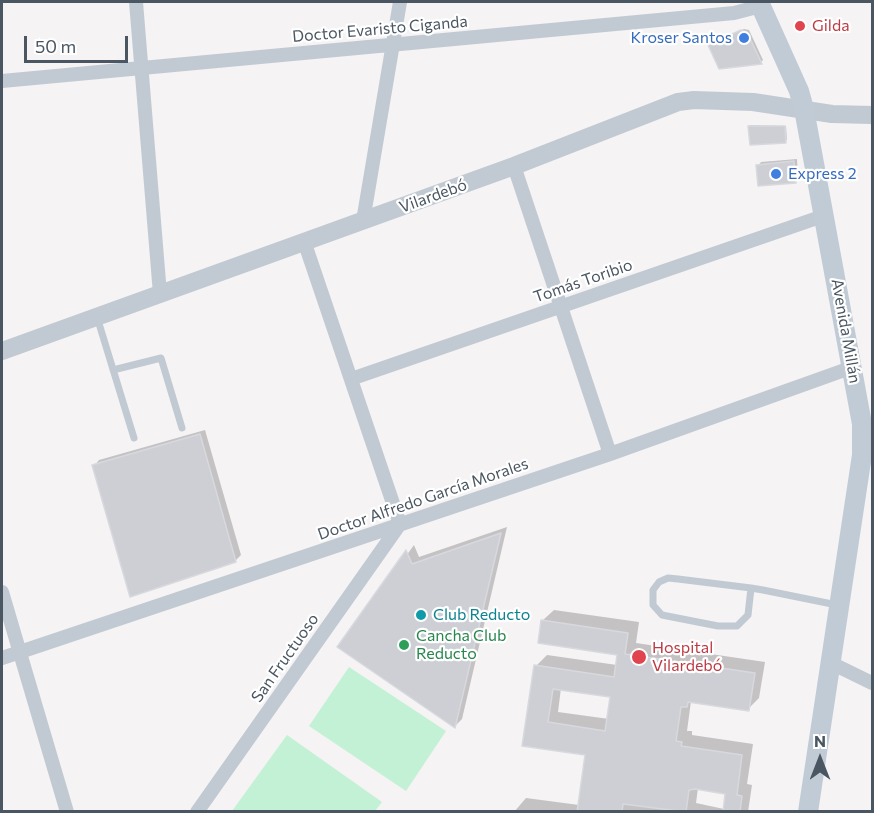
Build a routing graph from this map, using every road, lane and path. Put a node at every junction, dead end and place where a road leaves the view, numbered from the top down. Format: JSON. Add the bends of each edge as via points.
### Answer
{"nodes":[{"id":1,"x":136,"y":2,"type":"edge"},
{"id":2,"x":400,"y":2,"type":"edge"},
{"id":3,"x":760,"y":4,"type":"edge"},
{"id":4,"x":392,"y":44,"type":"junction"},
{"id":5,"x":142,"y":69,"type":"junction"},
{"id":6,"x":2,"y":81,"type":"edge"},
{"id":7,"x":804,"y":109,"type":"junction"},
{"id":8,"x":873,"y":115,"type":"edge"},
{"id":9,"x":514,"y":166,"type":"junction"},
{"id":10,"x":826,"y":215,"type":"junction"},
{"id":11,"x":363,"y":221,"type":"junction"},
{"id":12,"x":304,"y":241,"type":"junction"},
{"id":13,"x":160,"y":294,"type":"junction"},
{"id":14,"x":561,"y":306,"type":"junction"},
{"id":15,"x":97,"y":317,"type":"junction"},
{"id":16,"x":2,"y":351,"type":"edge"},
{"id":17,"x":853,"y":367,"type":"junction"},
{"id":18,"x":113,"y":370,"type":"junction"},
{"id":19,"x":351,"y":379,"type":"junction"},
{"id":20,"x":182,"y":428,"type":"dead end"},
{"id":21,"x":134,"y":438,"type":"dead end"},
{"id":22,"x":867,"y":453,"type":"edge"},
{"id":23,"x":610,"y":454,"type":"junction"},
{"id":24,"x":400,"y":524,"type":"junction"},
{"id":25,"x":751,"y":588,"type":"junction"},
{"id":26,"x":2,"y":592,"type":"edge"},
{"id":27,"x":840,"y":605,"type":"junction"},
{"id":28,"x":19,"y":652,"type":"junction"},
{"id":29,"x":2,"y":658,"type":"edge"},
{"id":30,"x":831,"y":663,"type":"junction"},
{"id":31,"x":873,"y":683,"type":"edge"},
{"id":32,"x":67,"y":812,"type":"edge"},
{"id":33,"x":197,"y":812,"type":"edge"},
{"id":34,"x":808,"y":812,"type":"edge"}],
"edges":[{"from":1,"to":5,"type":"street"},
{"from":2,"to":4,"type":"street"},
{"from":3,"to":4,"type":"street","name":"Doctor Evaristo Ciganda","via":[[734,13]]},
{"from":3,"to":7,"type":"main road","name":"Avenida Millán"},
{"from":4,"to":5,"type":"street","name":"Doctor Evaristo Ciganda"},
{"from":4,"to":11,"type":"street"},
{"from":5,"to":6,"type":"street","name":"Doctor Evaristo Ciganda"},
{"from":5,"to":13,"type":"street"},
{"from":7,"to":8,"type":"street","name":"Vilardebó"},
{"from":7,"to":9,"type":"street","name":"Vilardebó","via":[[753,102],[678,102]]},
{"from":7,"to":10,"type":"main road","name":"Avenida Millán"},
{"from":9,"to":11,"type":"street","name":"Vilardebó"},
{"from":9,"to":14,"type":"street"},
{"from":10,"to":14,"type":"street","name":"Tomás Toribio"},
{"from":10,"to":17,"type":"main road","name":"Avenida Millán"},
{"from":11,"to":12,"type":"street","name":"Vilardebó"},
{"from":12,"to":13,"type":"street","name":"Vilardebó"},
{"from":12,"to":19,"type":"street"},
{"from":13,"to":15,"type":"street","name":"Vilardebó"},
{"from":14,"to":19,"type":"street","name":"Tomás Toribio"},
{"from":14,"to":23,"type":"street"},
{"from":15,"to":16,"type":"street","name":"Vilardebó"},
{"from":15,"to":18,"type":"lane"},
{"from":17,"to":22,"type":"main road","name":"Avenida Millán"},
{"from":17,"to":23,"type":"street","name":"Doctor Alfredo García Morales"},
{"from":18,"to":20,"type":"lane","via":[[160,358]]},
{"from":18,"to":21,"type":"lane"},
{"from":19,"to":24,"type":"street"},
{"from":22,"to":27,"type":"main road","name":"Avenida Millán"},
{"from":23,"to":24,"type":"street","name":"Doctor Alfredo García Morales"},
{"from":24,"to":28,"type":"street","name":"Doctor Alfredo García Morales"},
{"from":24,"to":33,"type":"street","name":"San Fructuoso"},
{"from":25,"to":25,"type":"lane","via":[[668,578],[653,590],[652,605],[662,615],[737,626],[748,615]]},
{"from":25,"to":27,"type":"lane"},
{"from":26,"to":28,"type":"street"},
{"from":27,"to":30,"type":"main road","name":"Avenida Millán"},
{"from":28,"to":29,"type":"street","name":"Doctor Alfredo García Morales"},
{"from":28,"to":32,"type":"street"},
{"from":30,"to":31,"type":"street"},
{"from":30,"to":34,"type":"main road","name":"Avenida Millán"}]}
